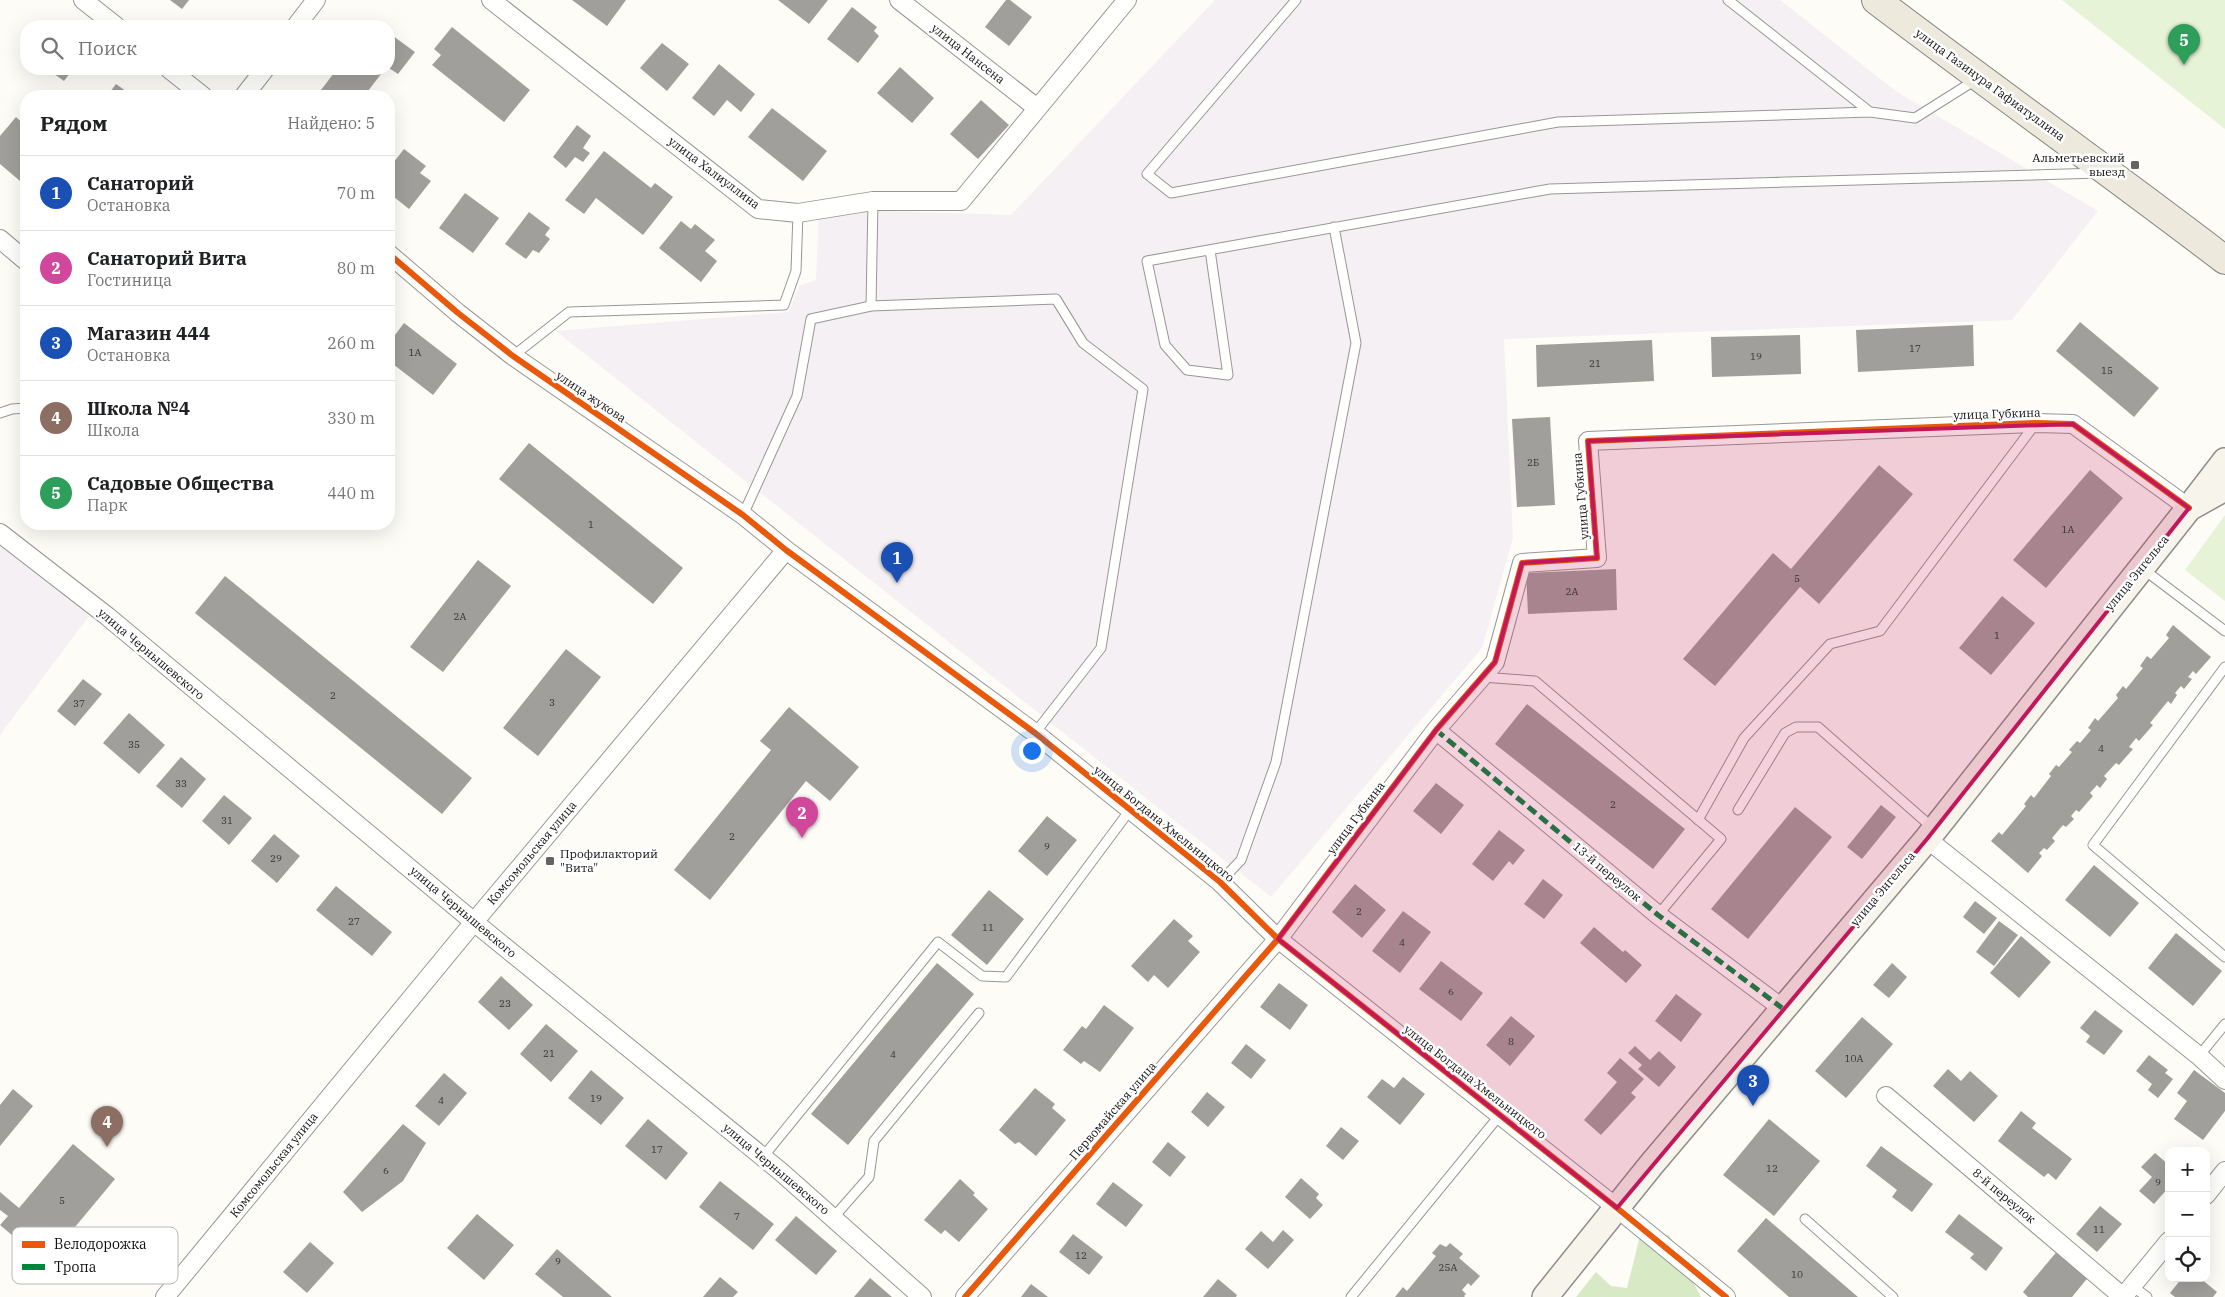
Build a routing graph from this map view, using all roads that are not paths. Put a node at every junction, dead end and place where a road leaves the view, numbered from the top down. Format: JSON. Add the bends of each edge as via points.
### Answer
{"nodes":[{"id":1,"x":83,"y":0,"type":"edge"},
{"id":2,"x":316,"y":0,"type":"edge"},
{"id":3,"x":492,"y":0,"type":"edge"},
{"id":4,"x":899,"y":0,"type":"edge"},
{"id":5,"x":1127,"y":0,"type":"edge"},
{"id":6,"x":1296,"y":0,"type":"edge"},
{"id":7,"x":1728,"y":0,"type":"edge"},
{"id":8,"x":1876,"y":0,"type":"edge"},
{"id":9,"x":108,"y":20,"type":"edge"},
{"id":10,"x":301,"y":20,"type":"edge"},
{"id":11,"x":176,"y":75,"type":"edge"},
{"id":12,"x":260,"y":75,"type":"edge"},
{"id":13,"x":1979,"y":78,"type":"junction"},
{"id":14,"x":195,"y":90,"type":"edge"},
{"id":15,"x":248,"y":90,"type":"edge"},
{"id":16,"x":1037,"y":108,"type":"junction"},
{"id":17,"x":1870,"y":112,"type":"junction"},
{"id":18,"x":2112,"y":173,"type":"junction"},
{"id":19,"x":872,"y":200,"type":"junction"},
{"id":20,"x":798,"y":213,"type":"junction"},
{"id":21,"x":1334,"y":227,"type":"junction"},
{"id":22,"x":0,"y":239,"type":"edge"},
{"id":23,"x":1210,"y":250,"type":"junction"},
{"id":24,"x":20,"y":256,"type":"edge"},
{"id":25,"x":395,"y":259,"type":"edge"},
{"id":26,"x":2225,"y":260,"type":"edge"},
{"id":27,"x":871,"y":306,"type":"junction"},
{"id":28,"x":513,"y":356,"type":"junction"},
{"id":29,"x":20,"y":408,"type":"edge"},
{"id":30,"x":0,"y":413,"type":"edge"},
{"id":31,"x":2036,"y":423,"type":"junction"},
{"id":32,"x":2225,"y":461,"type":"edge"},
{"id":33,"x":2225,"y":488,"type":"edge"},
{"id":34,"x":2189,"y":508,"type":"junction"},
{"id":35,"x":744,"y":515,"type":"junction"},
{"id":36,"x":0,"y":533,"type":"edge"},
{"id":37,"x":786,"y":550,"type":"junction"},
{"id":38,"x":2140,"y":568,"type":"junction"},
{"id":39,"x":2225,"y":631,"type":"edge"},
{"id":40,"x":2225,"y":667,"type":"edge"},
{"id":41,"x":1482,"y":677,"type":"junction"},
{"id":42,"x":1436,"y":730,"type":"junction"},
{"id":43,"x":1034,"y":733,"type":"junction"},
{"id":44,"x":1130,"y":810,"type":"junction"},
{"id":45,"x":1738,"y":810,"type":"dead end"},
{"id":46,"x":1698,"y":820,"type":"junction"},
{"id":47,"x":1930,"y":834,"type":"junction"},
{"id":48,"x":1220,"y":882,"type":"junction"},
{"id":49,"x":1658,"y":915,"type":"junction"},
{"id":50,"x":474,"y":922,"type":"junction"},
{"id":51,"x":1278,"y":939,"type":"junction"},
{"id":52,"x":2225,"y":958,"type":"edge"},
{"id":53,"x":1782,"y":1008,"type":"junction"},
{"id":54,"x":979,"y":1013,"type":"dead end"},
{"id":55,"x":2225,"y":1024,"type":"edge"},
{"id":56,"x":2200,"y":1056,"type":"junction"},
{"id":57,"x":2225,"y":1080,"type":"edge"},
{"id":58,"x":1886,"y":1096,"type":"dead end"},
{"id":59,"x":1499,"y":1116,"type":"junction"},
{"id":60,"x":763,"y":1157,"type":"junction"},
{"id":61,"x":2225,"y":1172,"type":"edge"},
{"id":62,"x":2208,"y":1192,"type":"edge"},
{"id":63,"x":1617,"y":1208,"type":"junction"},
{"id":64,"x":833,"y":1218,"type":"junction"},
{"id":65,"x":1805,"y":1219,"type":"dead end"},
{"id":66,"x":2165,"y":1246,"type":"edge"},
{"id":67,"x":2126,"y":1293,"type":"edge"},
{"id":68,"x":173,"y":1294,"type":"edge"},
{"id":69,"x":922,"y":1297,"type":"edge"},
{"id":70,"x":965,"y":1297,"type":"edge"},
{"id":71,"x":1351,"y":1297,"type":"edge"},
{"id":72,"x":1545,"y":1297,"type":"edge"},
{"id":73,"x":1726,"y":1297,"type":"edge"},
{"id":74,"x":1893,"y":1297,"type":"edge"},
{"id":75,"x":2147,"y":1297,"type":"edge"}],
"edges":[{"from":1,"to":9,"type":"street"},
{"from":2,"to":10,"type":"street"},
{"from":3,"to":20,"type":"street","name":"улица Халиуллина","via":[[758,209]]},
{"from":4,"to":16,"type":"street","name":"улица Нансена"},
{"from":5,"to":16,"type":"street","name":"улица Халиуллина"},
{"from":6,"to":17,"type":"lane","via":[[1147,174],[1171,193],[1558,122]]},
{"from":7,"to":17,"type":"lane"},
{"from":8,"to":13,"type":"main road","name":"улица Газинура Гафиатуллина"},
{"from":11,"to":14,"type":"street"},
{"from":12,"to":15,"type":"street"},
{"from":13,"to":17,"type":"lane","via":[[1915,118]]},
{"from":13,"to":18,"type":"main road","name":"улица Газинура Гафиатуллина"},
{"from":16,"to":19,"type":"street","name":"улица Халиуллина","via":[[961,200]]},
{"from":18,"to":21,"type":"lane","via":[[1550,189]]},
{"from":18,"to":26,"type":"main road","name":"улица Газинура Гафиатуллина"},
{"from":19,"to":20,"type":"street","name":"улица Халиуллина"},
{"from":19,"to":27,"type":"lane"},
{"from":20,"to":28,"type":"lane","via":[[796,271],[784,305],[569,312]]},
{"from":21,"to":23,"type":"lane"},
{"from":21,"to":48,"type":"lane","via":[[1356,343],[1276,762],[1241,860]]},
{"from":22,"to":24,"type":"street"},
{"from":23,"to":23,"type":"lane","via":[[1147,261],[1165,345],[1187,370],[1228,375]]},
{"from":25,"to":28,"type":"street","name":"улица жукова"},
{"from":27,"to":35,"type":"lane","via":[[811,319],[797,396]]},
{"from":27,"to":43,"type":"lane","via":[[1056,299],[1083,343],[1143,388],[1101,648]]},
{"from":28,"to":35,"type":"street","name":"улица жукова"},
{"from":29,"to":30,"type":"lane"},
{"from":31,"to":34,"type":"street","name":"улица Губкина","via":[[2073,424]]},
{"from":31,"to":41,"type":"street","name":"улица Губкина","via":[[1588,441],[1597,558],[1522,563],[1495,662]]},
{"from":31,"to":46,"type":"lane","via":[[1880,631],[1830,644],[1744,738]]},
{"from":32,"to":34,"type":"street"},
{"from":33,"to":34,"type":"street","name":"улица Энгельса"},
{"from":34,"to":38,"type":"street","name":"улица Энгельса"},
{"from":35,"to":37,"type":"street","name":"улица жукова"},
{"from":36,"to":50,"type":"street","name":"улица Чернышевского","via":[[107,616]]},
{"from":37,"to":43,"type":"street","name":"улица Богдана Хмельницкого"},
{"from":37,"to":50,"type":"street","name":"Комсомольская улица"},
{"from":38,"to":39,"type":"lane"},
{"from":38,"to":47,"type":"street","name":"улица Энгельса"},
{"from":40,"to":52,"type":"lane","via":[[2093,845]]},
{"from":41,"to":42,"type":"street","name":"улица Губкина"},
{"from":41,"to":46,"type":"lane","via":[[1535,681]]},
{"from":42,"to":49,"type":"street","name":"13-й переулок"},
{"from":42,"to":51,"type":"street","name":"улица Губкина"},
{"from":43,"to":44,"type":"street","name":"улица Богдана Хмельницкого"},
{"from":44,"to":48,"type":"street","name":"улица Богдана Хмельницкого"},
{"from":44,"to":60,"type":"lane","via":[[1006,977],[982,976],[938,942]]},
{"from":45,"to":47,"type":"lane","via":[[1785,733],[1796,727],[1818,727]]},
{"from":46,"to":49,"type":"lane","via":[[1721,839]]},
{"from":47,"to":53,"type":"street","name":"улица Энгельса"},
{"from":47,"to":56,"type":"street"},
{"from":48,"to":51,"type":"street","name":"улица Богдана Хмельницкого"},
{"from":49,"to":53,"type":"street","name":"13-й переулок"},
{"from":50,"to":60,"type":"street","name":"улица Чернышевского"},
{"from":50,"to":68,"type":"street","name":"Комсомольская улица"},
{"from":51,"to":59,"type":"street","name":"улица Богдана Хмельницкого"},
{"from":51,"to":70,"type":"street","name":"Первомайская улица"},
{"from":53,"to":63,"type":"street","name":"улица Энгельса"},
{"from":54,"to":64,"type":"lane","via":[[874,1141],[869,1177]]},
{"from":55,"to":56,"type":"lane"},
{"from":56,"to":57,"type":"street"},
{"from":58,"to":67,"type":"street","name":"8-й переулок"},
{"from":59,"to":63,"type":"street","name":"улица Богдана Хмельницкого"},
{"from":59,"to":71,"type":"lane"},
{"from":60,"to":64,"type":"street","name":"улица Чернышевского"},
{"from":61,"to":62,"type":"street"},
{"from":63,"to":72,"type":"street","name":"улица Энгельса"},
{"from":63,"to":73,"type":"street","name":"улица Богдана Хмельницкого"},
{"from":64,"to":69,"type":"street","name":"улица Чернышевского"},
{"from":65,"to":74,"type":"lane"},
{"from":66,"to":67,"type":"street"},
{"from":67,"to":75,"type":"lane","name":"8-й переулок"}]}
